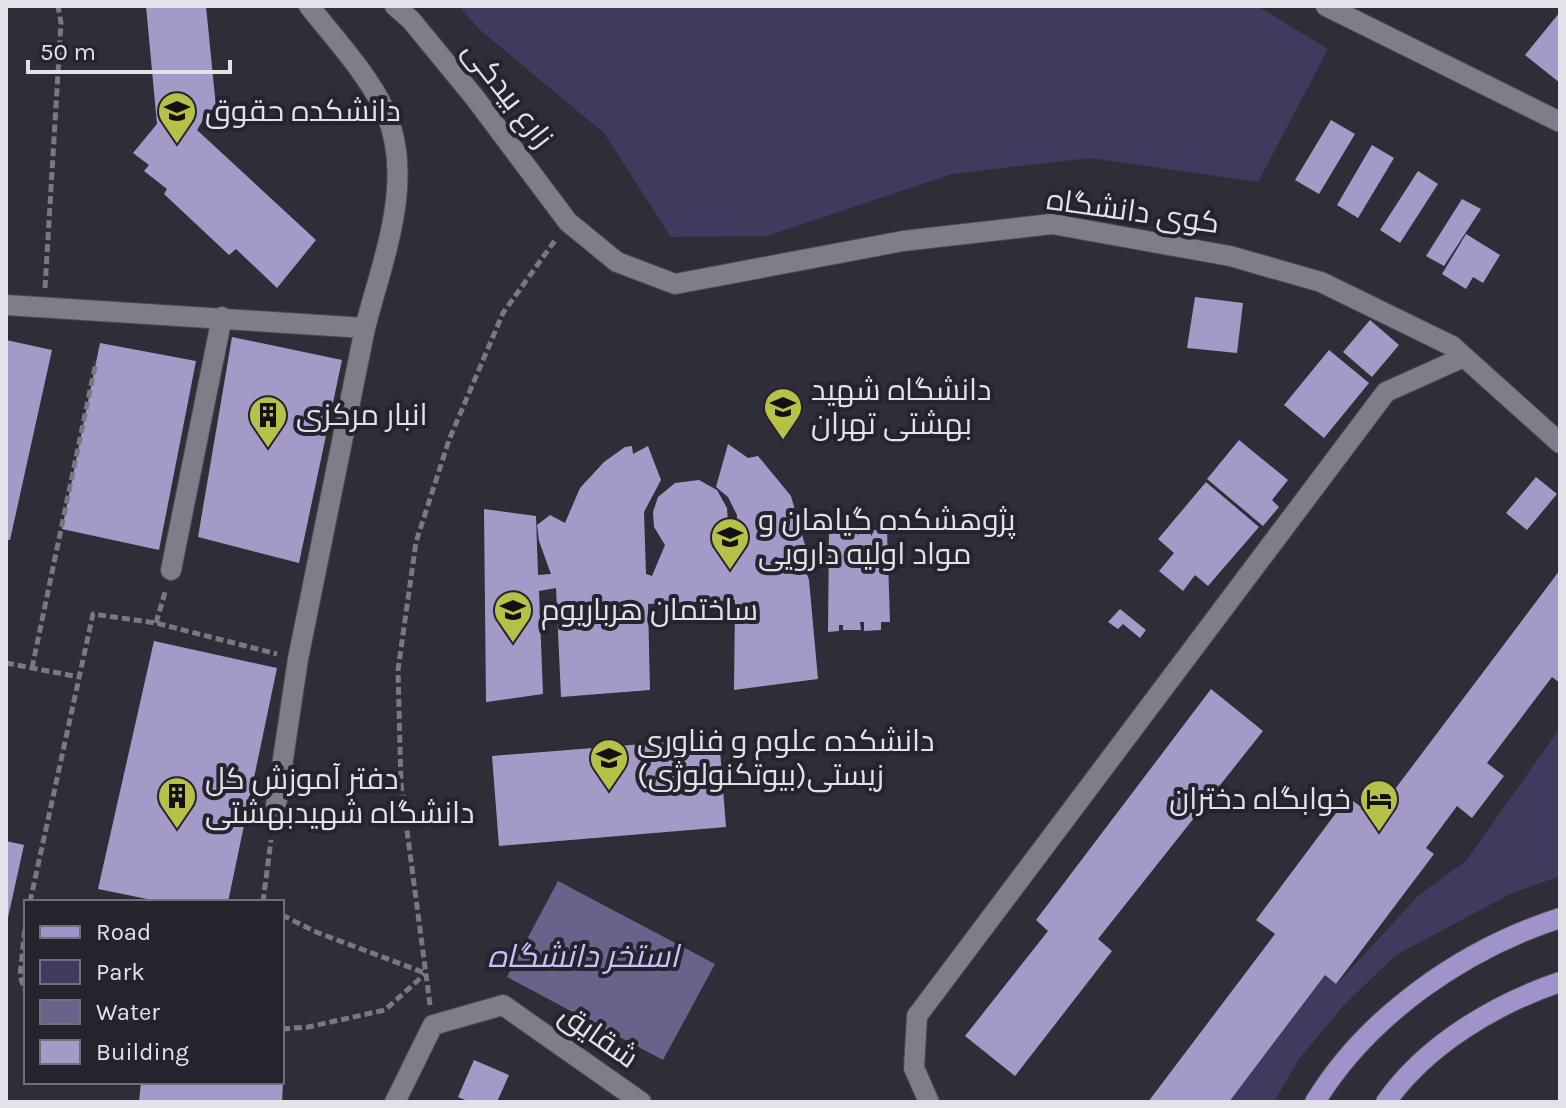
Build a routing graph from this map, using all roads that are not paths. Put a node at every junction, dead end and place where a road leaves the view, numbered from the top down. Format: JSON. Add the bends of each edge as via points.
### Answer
{"nodes":[{"id":1,"x":309,"y":6,"type":"edge"},
{"id":2,"x":395,"y":6,"type":"edge"},
{"id":3,"x":1326,"y":6,"type":"edge"},
{"id":4,"x":1560,"y":122,"type":"edge"},
{"id":5,"x":568,"y":222,"type":"joint"},
{"id":6,"x":6,"y":305,"type":"edge"},
{"id":7,"x":222,"y":317,"type":"junction"},
{"id":8,"x":365,"y":328,"type":"junction"},
{"id":9,"x":1464,"y":357,"type":"junction"},
{"id":10,"x":1560,"y":443,"type":"edge"},
{"id":11,"x":171,"y":570,"type":"road end"},
{"id":12,"x":274,"y":819,"type":"road end"},
{"id":13,"x":1560,"y":918,"type":"edge"},
{"id":14,"x":1560,"y":982,"type":"edge"},
{"id":15,"x":395,"y":1102,"type":"edge"},
{"id":16,"x":641,"y":1102,"type":"edge"},
{"id":17,"x":929,"y":1102,"type":"edge"},
{"id":18,"x":1315,"y":1102,"type":"edge"},
{"id":19,"x":1386,"y":1102,"type":"edge"}],
"edges":[{"from":1,"to":8,"type":"street","via":[[371,87],[386,113],[394,151],[397,200]]},
{"from":2,"to":5,"type":"street","name":"زارع بیدکی","via":[[475,98]]},
{"from":3,"to":4,"type":"street"},
{"from":5,"to":9,"type":"street","name":"کوی دانشگاه","via":[[617,262],[675,284],[903,241],[1052,224],[1230,256],[1321,282],[1452,346]]},
{"from":6,"to":7,"type":"street"},
{"from":7,"to":8,"type":"street"},
{"from":7,"to":11,"type":"street"},
{"from":8,"to":12,"type":"street","via":[[298,659]]},
{"from":9,"to":10,"type":"street","name":"کوی دانشگاه"},
{"from":9,"to":17,"type":"street","via":[[1386,392],[917,1016],[914,1068]]},
{"from":13,"to":18,"type":"main road","via":[[1489,948],[1424,987],[1378,1025]]},
{"from":14,"to":19,"type":"main road","via":[[1483,1016],[1435,1051]]},
{"from":15,"to":16,"type":"street","name":"شقایق","via":[[433,1025],[503,1005]]}]}
